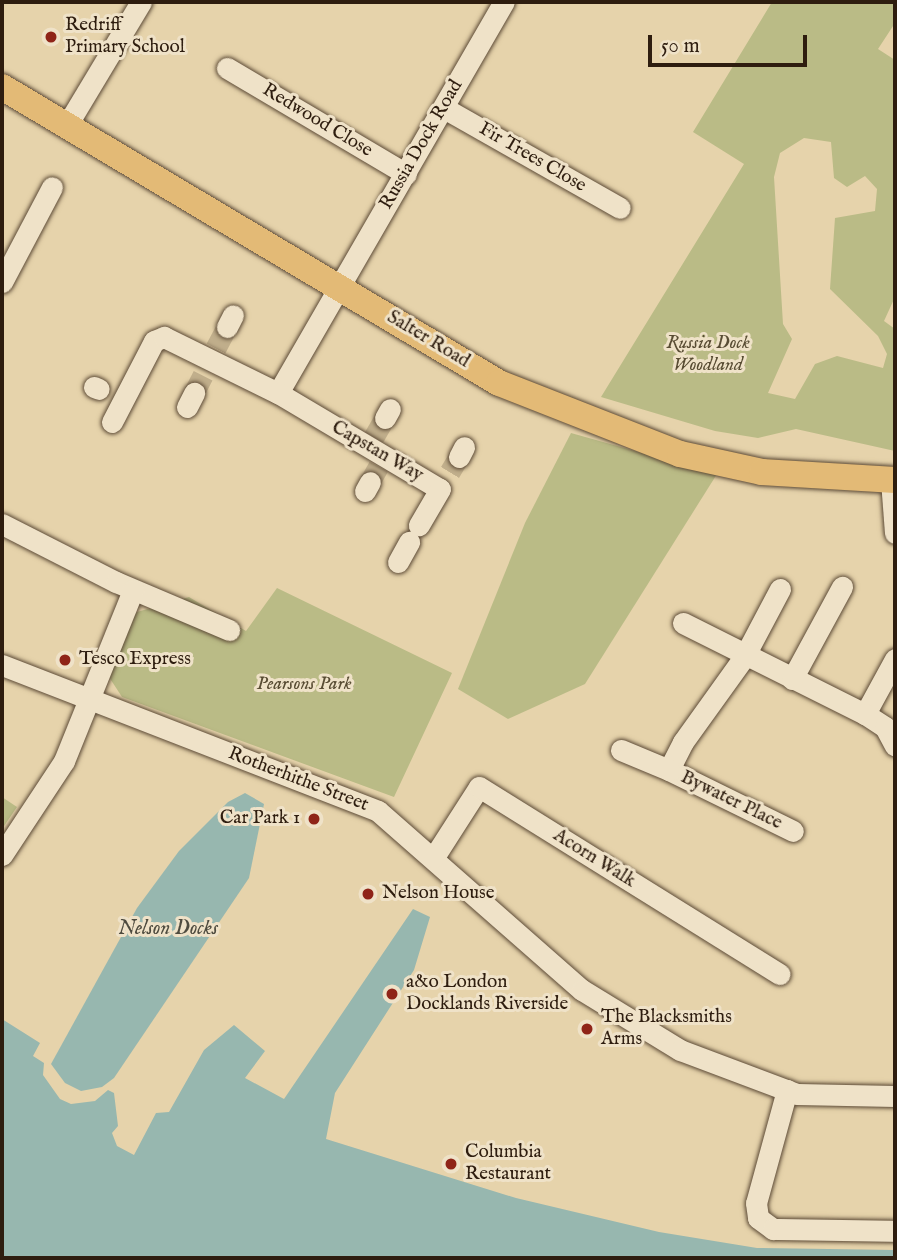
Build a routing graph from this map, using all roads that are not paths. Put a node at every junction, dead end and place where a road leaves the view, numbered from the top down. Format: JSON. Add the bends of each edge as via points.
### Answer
{"nodes":[{"id":1,"x":141,"y":2,"type":"edge"},
{"id":2,"x":503,"y":2,"type":"edge"},
{"id":3,"x":228,"y":68,"type":"dead end"},
{"id":4,"x":2,"y":87,"type":"edge"},
{"id":5,"x":444,"y":108,"type":"junction"},
{"id":6,"x":67,"y":125,"type":"junction"},
{"id":7,"x":406,"y":174,"type":"junction"},
{"id":8,"x":52,"y":187,"type":"dead end"},
{"id":9,"x":620,"y":208,"type":"dead end"},
{"id":10,"x":2,"y":282,"type":"edge"},
{"id":11,"x":340,"y":288,"type":"junction"},
{"id":12,"x":278,"y":393,"type":"junction"},
{"id":13,"x":112,"y":422,"type":"dead end"},
{"id":14,"x":893,"y":480,"type":"edge"},
{"id":15,"x":2,"y":524,"type":"edge"},
{"id":16,"x":895,"y":533,"type":"edge"},
{"id":17,"x":398,"y":562,"type":"dead end"},
{"id":18,"x":842,"y":587,"type":"dead end"},
{"id":19,"x":780,"y":589,"type":"dead end"},
{"id":20,"x":133,"y":590,"type":"junction"},
{"id":21,"x":683,"y":622,"type":"dead end"},
{"id":22,"x":229,"y":630,"type":"dead end"},
{"id":23,"x":744,"y":657,"type":"junction"},
{"id":24,"x":895,"y":659,"type":"edge"},
{"id":25,"x":2,"y":665,"type":"edge"},
{"id":26,"x":792,"y":679,"type":"junction"},
{"id":27,"x":87,"y":697,"type":"junction"},
{"id":28,"x":865,"y":714,"type":"junction"},
{"id":29,"x":895,"y":746,"type":"edge"},
{"id":30,"x":621,"y":750,"type":"dead end"},
{"id":31,"x":668,"y":770,"type":"junction"},
{"id":32,"x":793,"y":831,"type":"dead end"},
{"id":33,"x":2,"y":855,"type":"edge"},
{"id":34,"x":434,"y":856,"type":"junction"},
{"id":35,"x":779,"y":974,"type":"dead end"},
{"id":36,"x":788,"y":1090,"type":"junction"},
{"id":37,"x":895,"y":1096,"type":"edge"},
{"id":38,"x":895,"y":1231,"type":"edge"}],
"edges":[{"from":1,"to":6,"type":"street"},
{"from":2,"to":5,"type":"street","name":"Russia Dock Road"},
{"from":3,"to":7,"type":"street","name":"Redwood Close"},
{"from":4,"to":6,"type":"main road","name":"Salter Road"},
{"from":5,"to":7,"type":"street","name":"Russia Dock Road"},
{"from":5,"to":9,"type":"street","name":"Fir Trees Close"},
{"from":6,"to":11,"type":"main road","name":"Salter Road"},
{"from":7,"to":11,"type":"street","name":"Russia Dock Road"},
{"from":8,"to":10,"type":"street"},
{"from":11,"to":12,"type":"street"},
{"from":11,"to":14,"type":"main road","name":"Salter Road","via":[[499,383],[612,431],[747,470]]},
{"from":12,"to":13,"type":"street","name":"Capstan Way","via":[[202,376],[164,337],[154,341],[108,394]]},
{"from":12,"to":17,"type":"street","name":"Capstan Way","via":[[373,463],[453,466]]},
{"from":14,"to":16,"type":"street"},
{"from":15,"to":20,"type":"street"},
{"from":18,"to":26,"type":"street"},
{"from":19,"to":23,"type":"street","name":"Bywater Place"},
{"from":20,"to":22,"type":"street"},
{"from":20,"to":27,"type":"street"},
{"from":21,"to":23,"type":"street"},
{"from":23,"to":26,"type":"street"},
{"from":23,"to":31,"type":"street","name":"Bywater Place"},
{"from":24,"to":28,"type":"street"},
{"from":25,"to":27,"type":"street","name":"Rotherhithe Street"},
{"from":26,"to":28,"type":"street"},
{"from":27,"to":33,"type":"street","via":[[64,761]]},
{"from":27,"to":34,"type":"street","name":"Rotherhithe Street","via":[[378,811]]},
{"from":28,"to":29,"type":"street","via":[[885,727]]},
{"from":30,"to":31,"type":"street","name":"Bywater Place"},
{"from":31,"to":32,"type":"street","name":"Bywater Place"},
{"from":34,"to":35,"type":"street","name":"Acorn Walk","via":[[479,787]]},
{"from":34,"to":36,"type":"street","name":"Rotherhithe Street","via":[[603,1005],[680,1050]]},
{"from":36,"to":37,"type":"street","name":"Rotherhithe Street"},
{"from":36,"to":38,"type":"street","via":[[756,1203],[758,1218],[773,1228]]}]}
